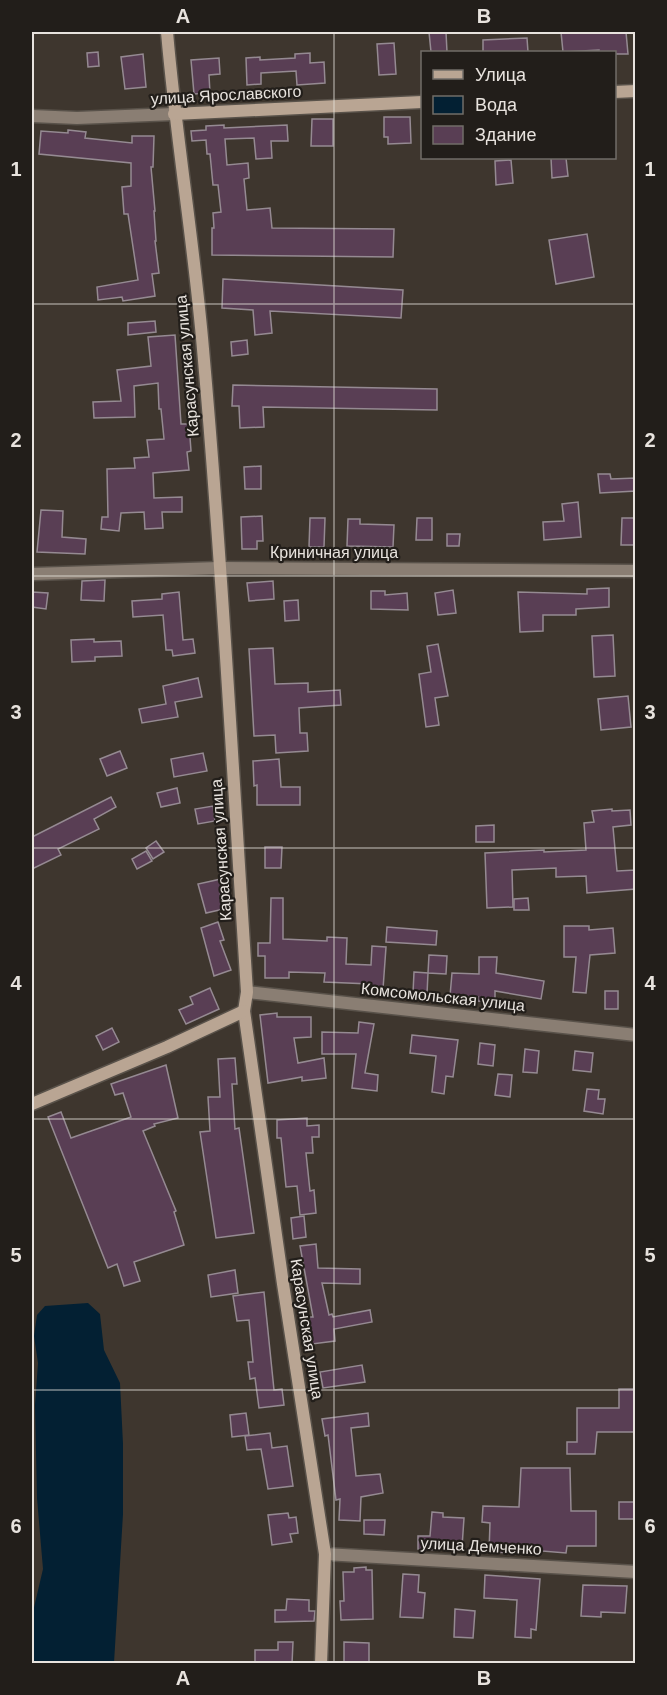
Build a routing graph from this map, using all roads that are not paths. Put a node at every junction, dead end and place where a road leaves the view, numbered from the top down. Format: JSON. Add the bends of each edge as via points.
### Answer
{"nodes":[{"id":1,"x":167,"y":32,"type":"edge"},
{"id":2,"x":636,"y":91,"type":"edge"},
{"id":3,"x":616,"y":92,"type":"edge"},
{"id":4,"x":421,"y":102,"type":"edge"},
{"id":5,"x":174,"y":114,"type":"junction"},
{"id":6,"x":32,"y":116,"type":"edge"},
{"id":7,"x":219,"y":568,"type":"junction"},
{"id":8,"x":636,"y":571,"type":"edge"},
{"id":9,"x":32,"y":574,"type":"edge"},
{"id":10,"x":247,"y":992,"type":"junction"},
{"id":11,"x":244,"y":1011,"type":"junction"},
{"id":12,"x":636,"y":1035,"type":"edge"},
{"id":13,"x":32,"y":1104,"type":"edge"},
{"id":14,"x":325,"y":1554,"type":"junction"},
{"id":15,"x":636,"y":1572,"type":"edge"},
{"id":16,"x":321,"y":1664,"type":"edge"}],
"edges":[{"from":1,"to":5,"type":"street","name":"Карасунская улица"},
{"from":2,"to":3,"type":"street"},
{"from":4,"to":5,"type":"street","name":"улица Ярославского"},
{"from":5,"to":6,"type":"street","name":"улица Ярославского"},
{"from":5,"to":7,"type":"street","name":"Карасунская улица","via":[[199,304]]},
{"from":7,"to":8,"type":"street","name":"Криничная улица"},
{"from":7,"to":9,"type":"street","name":"Криничная улица"},
{"from":7,"to":10,"type":"street","name":"Карасунская улица"},
{"from":10,"to":11,"type":"street","name":"Карасунская улица"},
{"from":10,"to":12,"type":"street","name":"Комсомольская улица"},
{"from":11,"to":13,"type":"street"},
{"from":11,"to":14,"type":"street","name":"Карасунская улица"},
{"from":14,"to":15,"type":"street","name":"улица Демченко"},
{"from":14,"to":16,"type":"street","name":"Карасунская улица"}]}
